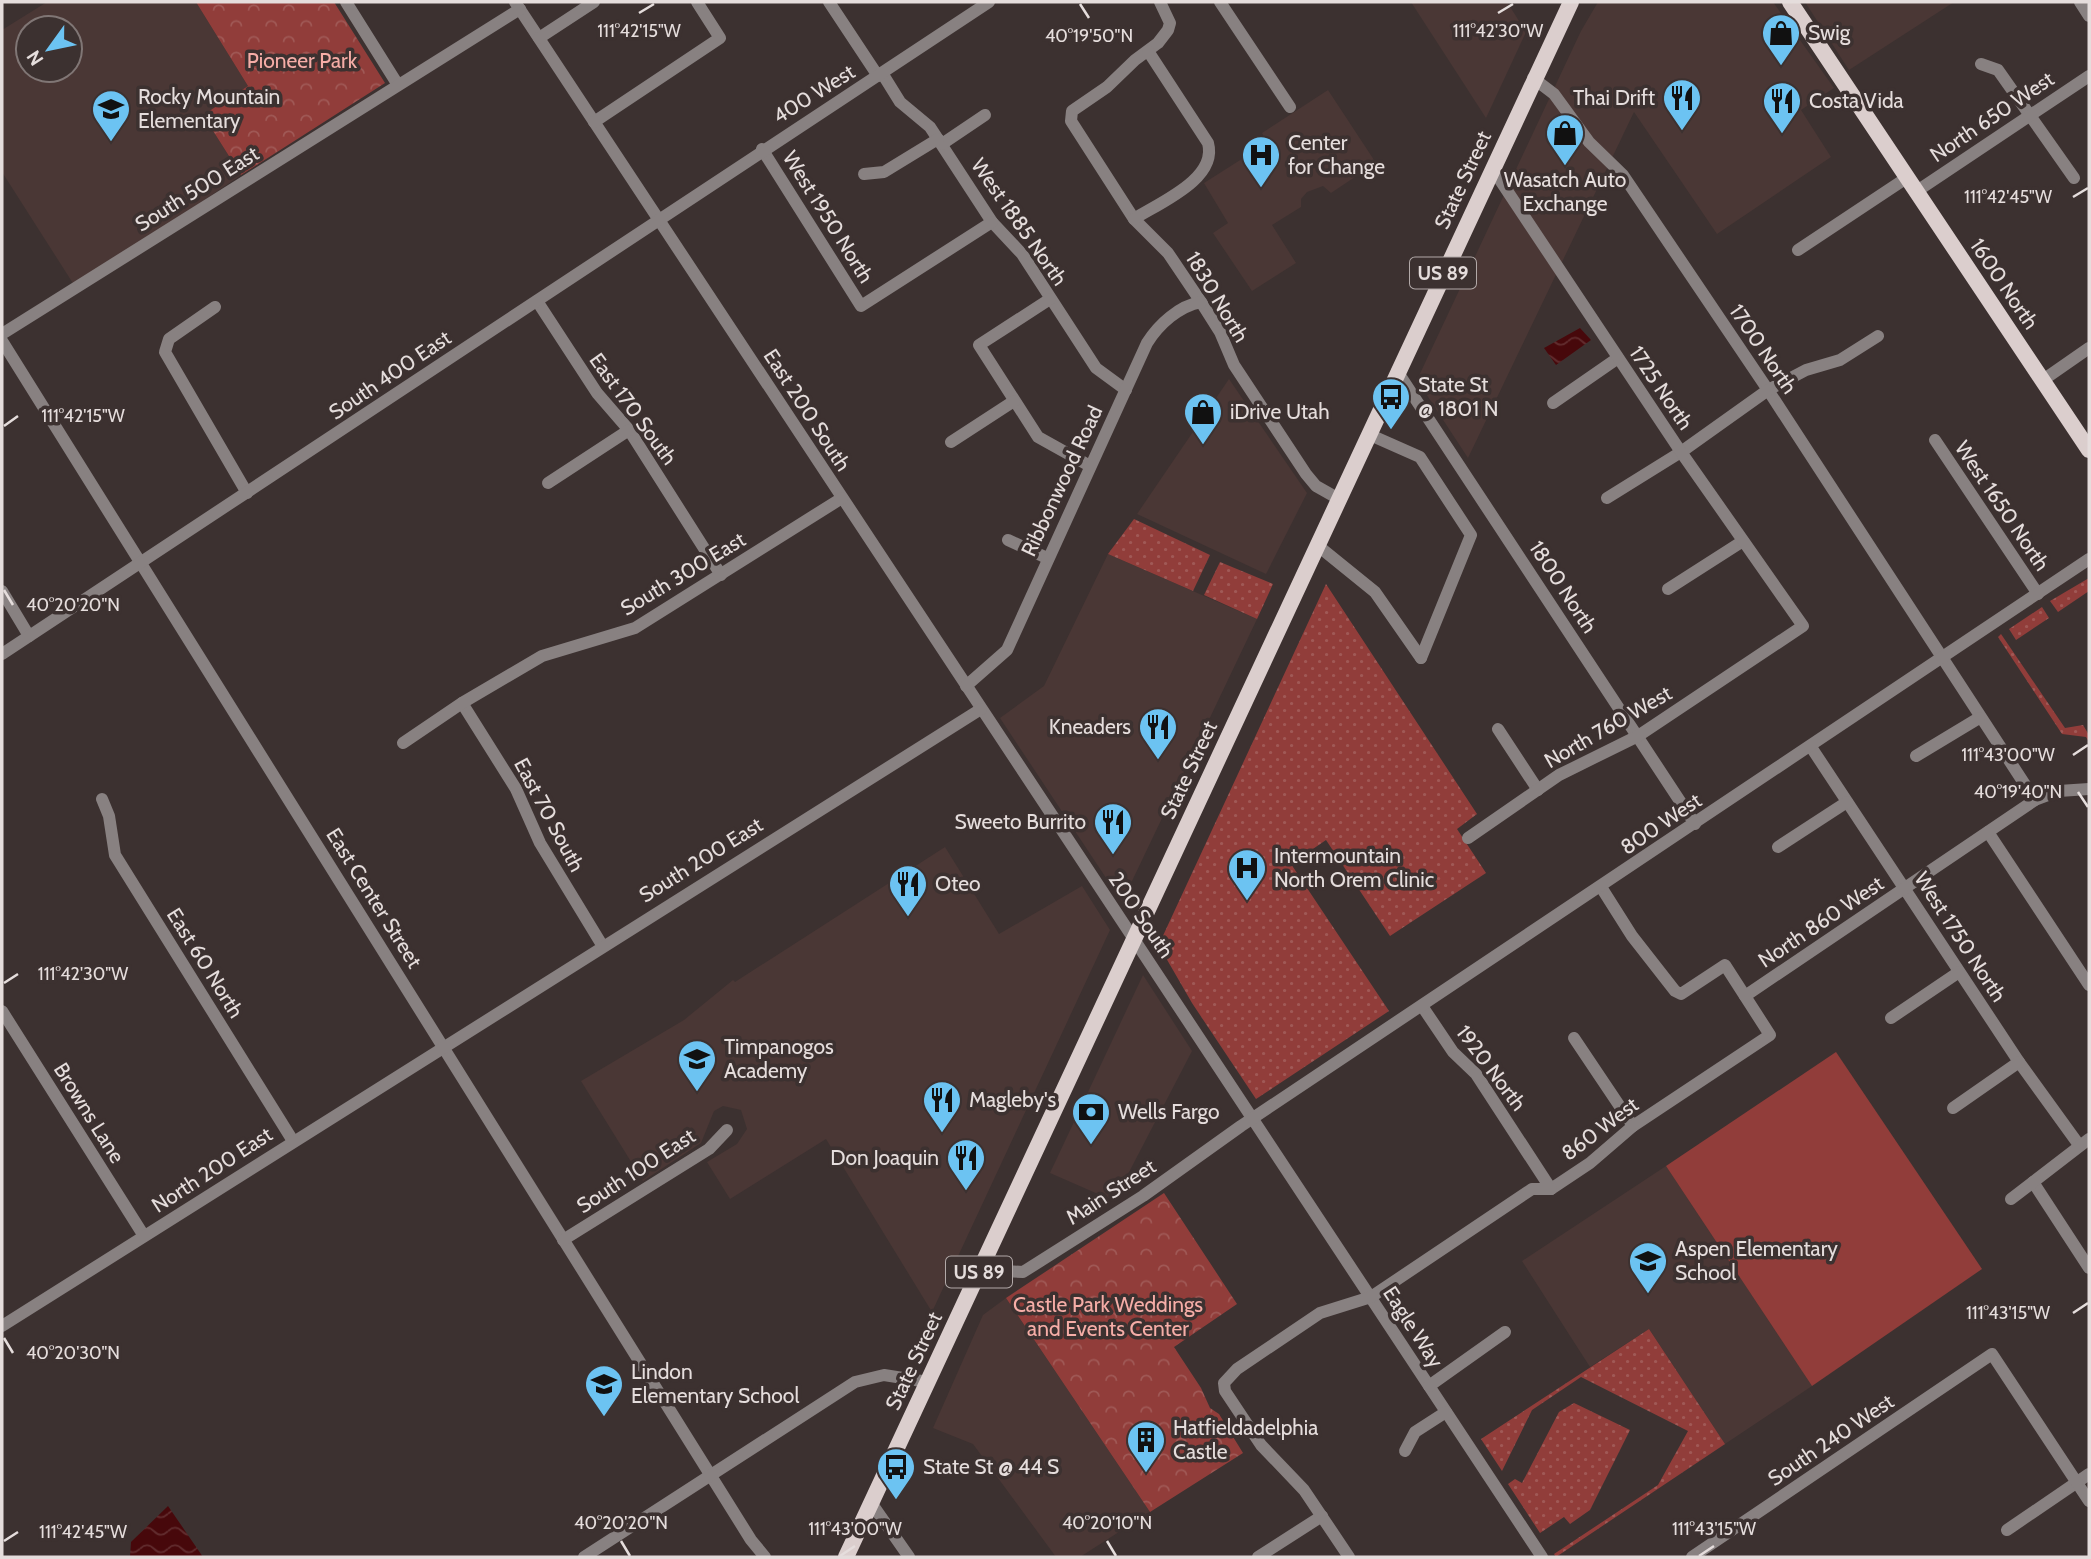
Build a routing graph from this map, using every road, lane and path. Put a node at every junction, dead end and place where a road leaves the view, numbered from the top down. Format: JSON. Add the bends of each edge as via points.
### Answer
{"nodes":[{"id":1,"x":346,"y":2,"type":"edge"},
{"id":2,"x":594,"y":2,"type":"edge"},
{"id":3,"x":697,"y":2,"type":"edge"},
{"id":4,"x":830,"y":2,"type":"edge"},
{"id":5,"x":989,"y":2,"type":"edge"},
{"id":6,"x":1162,"y":2,"type":"edge"},
{"id":7,"x":1220,"y":2,"type":"edge"},
{"id":8,"x":1571,"y":2,"type":"edge"},
{"id":9,"x":1790,"y":2,"type":"edge"},
{"id":10,"x":2080,"y":2,"type":"edge"},
{"id":11,"x":518,"y":6,"type":"edge"},
{"id":12,"x":2089,"y":16,"type":"edge"},
{"id":13,"x":539,"y":37,"type":"junction"},
{"id":14,"x":1148,"y":51,"type":"junction"},
{"id":15,"x":1981,"y":64,"type":"dead end"},
{"id":16,"x":880,"y":75,"type":"junction"},
{"id":17,"x":2089,"y":76,"type":"edge"},
{"id":18,"x":1533,"y":78,"type":"junction"},
{"id":19,"x":398,"y":85,"type":"junction"},
{"id":20,"x":1290,"y":107,"type":"dead end"},
{"id":21,"x":2031,"y":114,"type":"junction"},
{"id":22,"x":985,"y":115,"type":"dead end"},
{"id":23,"x":594,"y":122,"type":"junction"},
{"id":24,"x":940,"y":142,"type":"junction"},
{"id":25,"x":762,"y":149,"type":"junction"},
{"id":26,"x":1492,"y":168,"type":"junction"},
{"id":27,"x":864,"y":174,"type":"dead end"},
{"id":28,"x":1908,"y":177,"type":"junction"},
{"id":29,"x":2074,"y":178,"type":"dead end"},
{"id":30,"x":1917,"y":191,"type":"junction"},
{"id":31,"x":659,"y":219,"type":"junction"},
{"id":32,"x":1134,"y":219,"type":"junction"},
{"id":33,"x":992,"y":222,"type":"junction"},
{"id":34,"x":1798,"y":250,"type":"dead end"},
{"id":35,"x":1050,"y":299,"type":"junction"},
{"id":36,"x":537,"y":301,"type":"junction"},
{"id":37,"x":1202,"y":302,"type":"junction"},
{"id":38,"x":215,"y":307,"type":"dead end"},
{"id":39,"x":2,"y":334,"type":"edge"},
{"id":40,"x":1878,"y":336,"type":"dead end"},
{"id":41,"x":2,"y":341,"type":"edge"},
{"id":42,"x":2089,"y":348,"type":"edge"},
{"id":43,"x":1618,"y":358,"type":"junction"},
{"id":44,"x":1397,"y":370,"type":"junction"},
{"id":45,"x":2043,"y":380,"type":"junction"},
{"id":46,"x":1126,"y":390,"type":"junction"},
{"id":47,"x":1768,"y":390,"type":"junction"},
{"id":48,"x":1014,"y":401,"type":"junction"},
{"id":49,"x":1553,"y":403,"type":"dead end"},
{"id":50,"x":629,"y":429,"type":"junction"},
{"id":51,"x":1368,"y":434,"type":"junction"},
{"id":52,"x":1935,"y":440,"type":"dead end"},
{"id":53,"x":951,"y":442,"type":"dead end"},
{"id":54,"x":2089,"y":450,"type":"edge"},
{"id":55,"x":1681,"y":452,"type":"junction"},
{"id":56,"x":1090,"y":466,"type":"junction"},
{"id":57,"x":548,"y":483,"type":"dead end"},
{"id":58,"x":247,"y":493,"type":"junction"},
{"id":59,"x":842,"y":498,"type":"junction"},
{"id":60,"x":1607,"y":498,"type":"dead end"},
{"id":61,"x":1339,"y":499,"type":"junction"},
{"id":62,"x":1008,"y":540,"type":"dead end"},
{"id":63,"x":1742,"y":541,"type":"junction"},
{"id":64,"x":1317,"y":545,"type":"junction"},
{"id":65,"x":1047,"y":558,"type":"junction"},
{"id":66,"x":2089,"y":559,"type":"edge"},
{"id":67,"x":142,"y":564,"type":"junction"},
{"id":68,"x":721,"y":575,"type":"junction"},
{"id":69,"x":1668,"y":589,"type":"dead end"},
{"id":70,"x":2,"y":591,"type":"edge"},
{"id":71,"x":2038,"y":594,"type":"junction"},
{"id":72,"x":1804,"y":626,"type":"joint"},
{"id":73,"x":29,"y":636,"type":"junction"},
{"id":74,"x":2,"y":654,"type":"edge"},
{"id":75,"x":1942,"y":659,"type":"junction"},
{"id":76,"x":966,"y":686,"type":"junction"},
{"id":77,"x":462,"y":703,"type":"junction"},
{"id":78,"x":981,"y":709,"type":"junction"},
{"id":79,"x":1979,"y":718,"type":"junction"},
{"id":80,"x":1498,"y":729,"type":"dead end"},
{"id":81,"x":1638,"y":736,"type":"junction"},
{"id":82,"x":403,"y":743,"type":"dead end"},
{"id":83,"x":1811,"y":747,"type":"junction"},
{"id":84,"x":1916,"y":756,"type":"dead end"},
{"id":85,"x":2089,"y":789,"type":"edge"},
{"id":86,"x":1538,"y":790,"type":"junction"},
{"id":87,"x":102,"y":799,"type":"dead end"},
{"id":88,"x":2035,"y":800,"type":"junction"},
{"id":89,"x":1847,"y":802,"type":"junction"},
{"id":90,"x":1695,"y":824,"type":"junction"},
{"id":91,"x":1988,"y":832,"type":"junction"},
{"id":92,"x":1468,"y":838,"type":"dead end"},
{"id":93,"x":1068,"y":839,"type":"joint"},
{"id":94,"x":1778,"y":847,"type":"dead end"},
{"id":95,"x":1601,"y":887,"type":"junction"},
{"id":96,"x":1905,"y":888,"type":"junction"},
{"id":97,"x":1134,"y":939,"type":"junction"},
{"id":98,"x":601,"y":946,"type":"junction"},
{"id":99,"x":1959,"y":972,"type":"junction"},
{"id":100,"x":2089,"y":985,"type":"edge"},
{"id":101,"x":1745,"y":996,"type":"junction"},
{"id":102,"x":1422,"y":1006,"type":"junction"},
{"id":103,"x":2,"y":1011,"type":"edge"},
{"id":104,"x":1891,"y":1018,"type":"dead end"},
{"id":105,"x":1574,"y":1038,"type":"dead end"},
{"id":106,"x":445,"y":1048,"type":"junction"},
{"id":107,"x":2019,"y":1062,"type":"junction"},
{"id":108,"x":1953,"y":1108,"type":"dead end"},
{"id":109,"x":1252,"y":1119,"type":"junction"},
{"id":110,"x":1633,"y":1126,"type":"junction"},
{"id":111,"x":727,"y":1130,"type":"dead end"},
{"id":112,"x":293,"y":1141,"type":"junction"},
{"id":113,"x":2084,"y":1142,"type":"edge"},
{"id":114,"x":2033,"y":1182,"type":"junction"},
{"id":115,"x":1551,"y":1189,"type":"junction"},
{"id":116,"x":2011,"y":1199,"type":"dead end"},
{"id":117,"x":144,"y":1236,"type":"junction"},
{"id":118,"x":563,"y":1240,"type":"junction"},
{"id":119,"x":983,"y":1262,"type":"junction"},
{"id":120,"x":2089,"y":1268,"type":"edge"},
{"id":121,"x":1371,"y":1297,"type":"junction"},
{"id":122,"x":2,"y":1326,"type":"edge"},
{"id":123,"x":1505,"y":1332,"type":"dead end"},
{"id":124,"x":928,"y":1382,"type":"junction"},
{"id":125,"x":1429,"y":1386,"type":"junction"},
{"id":126,"x":1446,"y":1412,"type":"junction"},
{"id":127,"x":1405,"y":1451,"type":"dead end"},
{"id":128,"x":2089,"y":1474,"type":"edge"},
{"id":129,"x":712,"y":1475,"type":"junction"},
{"id":130,"x":2075,"y":1484,"type":"junction"},
{"id":131,"x":2089,"y":1501,"type":"edge"},
{"id":132,"x":872,"y":1504,"type":"junction"},
{"id":133,"x":1322,"y":1516,"type":"junction"},
{"id":134,"x":2007,"y":1530,"type":"dead end"},
{"id":135,"x":584,"y":1557,"type":"edge"},
{"id":136,"x":765,"y":1557,"type":"edge"},
{"id":137,"x":846,"y":1557,"type":"edge"},
{"id":138,"x":909,"y":1557,"type":"edge"},
{"id":139,"x":1258,"y":1557,"type":"edge"},
{"id":140,"x":1349,"y":1557,"type":"edge"},
{"id":141,"x":1542,"y":1557,"type":"edge"},
{"id":142,"x":1692,"y":1557,"type":"edge"}],
"edges":[{"from":1,"to":19,"type":"street"},
{"from":2,"to":13,"type":"street"},
{"from":3,"to":23,"type":"street","via":[[720,38]]},
{"from":4,"to":16,"type":"street","name":"West 1885 North"},
{"from":5,"to":16,"type":"street","name":"400 West"},
{"from":6,"to":14,"type":"street","via":[[1168,30]]},
{"from":7,"to":20,"type":"street"},
{"from":8,"to":18,"type":"main road","name":"State Street","number":"US 89"},
{"from":9,"to":28,"type":"main road","name":"1600 North"},
{"from":10,"to":12,"type":"street"},
{"from":11,"to":13,"type":"street","name":"East 200 South"},
{"from":11,"to":19,"type":"street","name":"South 500 East"},
{"from":13,"to":23,"type":"street","name":"East 200 South"},
{"from":14,"to":32,"type":"street","via":[[1210,150],[1199,175]]},
{"from":14,"to":32,"type":"street","name":"1830 North","via":[[1070,117]]},
{"from":15,"to":21,"type":"street","via":[[1998,70]]},
{"from":16,"to":24,"type":"street","name":"West 1885 North"},
{"from":16,"to":25,"type":"street","name":"400 West"},
{"from":17,"to":21,"type":"street","name":"North 650 West"},
{"from":18,"to":26,"type":"main road","name":"State Street","number":"US 89"},
{"from":18,"to":47,"type":"street","name":"1700 North","via":[[1554,94],[1589,142],[1623,175]]},
{"from":19,"to":39,"type":"street","name":"South 500 East"},
{"from":21,"to":29,"type":"street"},
{"from":21,"to":30,"type":"street","name":"North 650 West"},
{"from":22,"to":24,"type":"street"},
{"from":23,"to":31,"type":"street","name":"East 200 South"},
{"from":24,"to":27,"type":"street","via":[[884,172]]},
{"from":24,"to":33,"type":"street","name":"West 1885 North"},
{"from":25,"to":31,"type":"street","name":"400 West"},
{"from":25,"to":33,"type":"street","name":"West 1950 North","via":[[862,306]]},
{"from":26,"to":43,"type":"street","name":"1725 North"},
{"from":26,"to":44,"type":"main road","name":"State Street","number":"US 89"},
{"from":28,"to":30,"type":"main road","name":"1600 North"},
{"from":28,"to":34,"type":"street"},
{"from":30,"to":45,"type":"main road","name":"1600 North"},
{"from":31,"to":36,"type":"street","name":"South 400 East"},
{"from":31,"to":59,"type":"street","name":"East 200 South"},
{"from":32,"to":37,"type":"street","name":"1830 North","via":[[1168,253]]},
{"from":33,"to":35,"type":"street","name":"West 1885 North","via":[[1022,254]]},
{"from":35,"to":46,"type":"street","name":"West 1885 North","via":[[1096,368]]},
{"from":35,"to":48,"type":"street","via":[[979,345]]},
{"from":36,"to":50,"type":"street","name":"East 170 South","via":[[592,386]]},
{"from":36,"to":58,"type":"street","name":"South 400 East"},
{"from":37,"to":46,"type":"street","name":"Ribbonwood Road","via":[[1191,304],[1155,330]]},
{"from":37,"to":61,"type":"street","name":"1830 North","via":[[1234,365],[1306,474],[1316,486]]},
{"from":38,"to":58,"type":"street","via":[[169,339],[165,352]]},
{"from":40,"to":47,"type":"street","via":[[1840,360],[1806,370]]},
{"from":41,"to":67,"type":"street","name":"East Center Street"},
{"from":42,"to":45,"type":"street"},
{"from":43,"to":49,"type":"street"},
{"from":43,"to":55,"type":"street","name":"1725 North"},
{"from":44,"to":51,"type":"main road","name":"State Street","number":"US 89"},
{"from":44,"to":81,"type":"street","name":"1800 North"},
{"from":45,"to":54,"type":"main road","name":"1600 North"},
{"from":46,"to":56,"type":"street","name":"Ribbonwood Road"},
{"from":47,"to":55,"type":"street"},
{"from":47,"to":75,"type":"street","name":"1700 North"},
{"from":48,"to":53,"type":"street"},
{"from":48,"to":56,"type":"street","via":[[1038,437]]},
{"from":50,"to":57,"type":"street"},
{"from":50,"to":68,"type":"street","name":"East 170 South"},
{"from":51,"to":61,"type":"main road","name":"State Street","number":"US 89"},
{"from":51,"to":64,"type":"street","via":[[1420,457],[1471,535],[1421,658],[1375,592]]},
{"from":52,"to":71,"type":"street","name":"West 1650 North"},
{"from":55,"to":60,"type":"street"},
{"from":55,"to":63,"type":"street","name":"1725 North"},
{"from":56,"to":65,"type":"street","name":"Ribbonwood Road"},
{"from":58,"to":67,"type":"street","name":"South 400 East"},
{"from":59,"to":68,"type":"street","name":"South 300 East"},
{"from":59,"to":76,"type":"street","name":"East 200 South"},
{"from":61,"to":64,"type":"main road","name":"State Street","number":"US 89"},
{"from":62,"to":65,"type":"street"},
{"from":63,"to":69,"type":"street"},
{"from":63,"to":72,"type":"street","name":"1725 North"},
{"from":64,"to":97,"type":"main road","name":"State Street","number":"US 89"},
{"from":65,"to":76,"type":"street","name":"Ribbonwood Road","via":[[1007,650]]},
{"from":66,"to":71,"type":"street","name":"800 West"},
{"from":67,"to":73,"type":"street","name":"South 400 East"},
{"from":67,"to":106,"type":"street","name":"East Center Street"},
{"from":68,"to":77,"type":"street","name":"South 300 East","via":[[635,628],[564,646]]},
{"from":70,"to":73,"type":"street"},
{"from":71,"to":75,"type":"street","name":"800 West"},
{"from":72,"to":81,"type":"street","name":"North 760 West"},
{"from":73,"to":74,"type":"street","name":"South 400 East"},
{"from":75,"to":79,"type":"street","name":"1700 North"},
{"from":75,"to":83,"type":"street","name":"800 West"},
{"from":76,"to":78,"type":"street","name":"East 200 South"},
{"from":77,"to":82,"type":"street","name":"South 300 East"},
{"from":77,"to":98,"type":"street","name":"East 70 South","via":[[516,789],[540,843]]},
{"from":78,"to":93,"type":"street","name":"East 200 South"},
{"from":78,"to":98,"type":"street","name":"South 200 East"},
{"from":79,"to":84,"type":"street"},
{"from":79,"to":88,"type":"street","name":"1700 North"},
{"from":80,"to":86,"type":"street"},
{"from":81,"to":86,"type":"street","name":"North 760 West"},
{"from":81,"to":90,"type":"street","name":"1800 North"},
{"from":83,"to":89,"type":"street","name":"West 1750 North"},
{"from":83,"to":90,"type":"street","name":"800 West"},
{"from":85,"to":88,"type":"street","name":"North 860 West","via":[[2059,791]]},
{"from":86,"to":92,"type":"street","name":"North 760 West"},
{"from":87,"to":112,"type":"street","name":"East 60 North","via":[[115,855]]},
{"from":88,"to":91,"type":"street","name":"North 860 West"},
{"from":89,"to":94,"type":"street"},
{"from":89,"to":96,"type":"street","name":"West 1750 North"},
{"from":90,"to":95,"type":"street","name":"800 West"},
{"from":91,"to":96,"type":"street","name":"North 860 West"},
{"from":91,"to":100,"type":"street"},
{"from":93,"to":97,"type":"street","name":"200 South"},
{"from":95,"to":101,"type":"street","via":[[1675,991],[1681,994],[1725,965]]},
{"from":95,"to":102,"type":"street","name":"800 West"},
{"from":96,"to":99,"type":"street","name":"West 1750 North"},
{"from":96,"to":101,"type":"street","name":"North 860 West"},
{"from":97,"to":109,"type":"street","name":"200 South"},
{"from":97,"to":119,"type":"main road","name":"State Street","number":"US 89"},
{"from":98,"to":106,"type":"street","name":"South 200 East"},
{"from":99,"to":104,"type":"street"},
{"from":99,"to":107,"type":"street","name":"West 1750 North"},
{"from":101,"to":110,"type":"street","name":"860 West","via":[[1770,1035]]},
{"from":102,"to":109,"type":"street","name":"800 West"},
{"from":102,"to":115,"type":"street","name":"1920 North","via":[[1453,1052],[1476,1074]]},
{"from":103,"to":117,"type":"street","name":"Browns Lane"},
{"from":105,"to":110,"type":"street"},
{"from":106,"to":112,"type":"street","name":"North 200 East"},
{"from":106,"to":118,"type":"street","name":"East Center Street"},
{"from":107,"to":108,"type":"street"},
{"from":107,"to":113,"type":"street","name":"West 1750 North"},
{"from":109,"to":119,"type":"street","name":"Main Street","via":[[1023,1272],[1004,1271]]},
{"from":109,"to":121,"type":"street","name":"Eagle Way"},
{"from":110,"to":115,"type":"street","name":"860 West"},
{"from":111,"to":118,"type":"street","name":"South 100 East","via":[[709,1149]]},
{"from":112,"to":117,"type":"street","name":"North 200 East"},
{"from":113,"to":114,"type":"street"},
{"from":114,"to":116,"type":"street"},
{"from":114,"to":120,"type":"street"},
{"from":115,"to":121,"type":"street","via":[[1532,1189]]},
{"from":117,"to":122,"type":"street","name":"North 200 East"},
{"from":118,"to":129,"type":"street","name":"East Center Street"},
{"from":119,"to":124,"type":"main road","name":"State Street","number":"US 89"},
{"from":121,"to":125,"type":"street","name":"Eagle Way"},
{"from":121,"to":133,"type":"street","via":[[1320,1313],[1237,1368],[1224,1383],[1261,1445]]},
{"from":123,"to":125,"type":"street"},
{"from":124,"to":129,"type":"street","via":[[884,1375],[855,1382]]},
{"from":124,"to":132,"type":"main road","name":"State Street","number":"US 89"},
{"from":125,"to":126,"type":"street","name":"Eagle Way"},
{"from":126,"to":127,"type":"street","via":[[1415,1432]]},
{"from":126,"to":141,"type":"street","name":"Eagle Way"},
{"from":128,"to":130,"type":"street"},
{"from":129,"to":135,"type":"street"},
{"from":129,"to":136,"type":"street","name":"East Center Street"},
{"from":130,"to":131,"type":"street"},
{"from":130,"to":134,"type":"street"},
{"from":130,"to":142,"type":"street","name":"South 240 West","via":[[1992,1354]]},
{"from":132,"to":137,"type":"main road","name":"State Street","number":"US 89"},
{"from":132,"to":138,"type":"street"},
{"from":133,"to":139,"type":"street"},
{"from":133,"to":140,"type":"street"}]}
